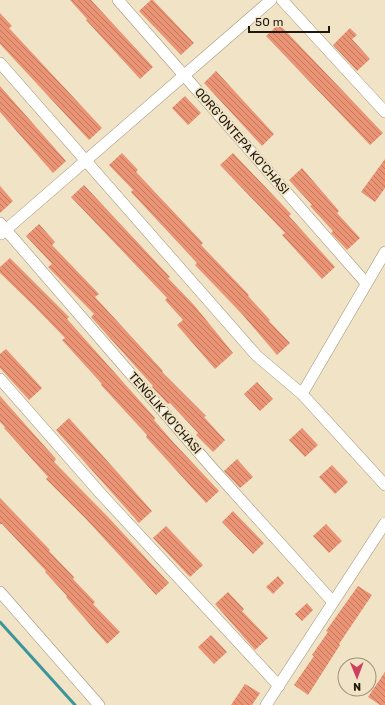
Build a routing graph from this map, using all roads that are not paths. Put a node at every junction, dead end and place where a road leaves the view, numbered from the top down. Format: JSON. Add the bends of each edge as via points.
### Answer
{"nodes":[{"id":1,"x":118,"y":0,"type":"edge"},
{"id":2,"x":271,"y":0,"type":"edge"},
{"id":3,"x":282,"y":0,"type":"edge"},
{"id":4,"x":0,"y":63,"type":"edge"},
{"id":5,"x":184,"y":75,"type":"junction"},
{"id":6,"x":385,"y":112,"type":"edge"},
{"id":7,"x":85,"y":160,"type":"junction"},
{"id":8,"x":2,"y":229,"type":"edge"},
{"id":9,"x":385,"y":252,"type":"edge"},
{"id":10,"x":366,"y":283,"type":"junction"},
{"id":11,"x":0,"y":379,"type":"edge"},
{"id":12,"x":302,"y":394,"type":"junction"},
{"id":13,"x":385,"y":485,"type":"edge"},
{"id":14,"x":385,"y":524,"type":"edge"},
{"id":15,"x":0,"y":592,"type":"edge"},
{"id":16,"x":332,"y":601,"type":"junction"},
{"id":17,"x":279,"y":686,"type":"junction"},
{"id":18,"x":99,"y":705,"type":"edge"},
{"id":19,"x":266,"y":705,"type":"edge"}],
"edges":[{"from":1,"to":5,"type":"street","name":"QORG'ONTEPA KO'CHASI"},
{"from":2,"to":5,"type":"street"},
{"from":3,"to":6,"type":"street"},
{"from":4,"to":7,"type":"street"},
{"from":5,"to":7,"type":"street"},
{"from":5,"to":10,"type":"street","name":"QORG'ONTEPA KO'CHASI"},
{"from":7,"to":8,"type":"street"},
{"from":7,"to":12,"type":"street","via":[[257,356]]},
{"from":8,"to":16,"type":"street","name":"TENGLIK KO'CHASI"},
{"from":9,"to":10,"type":"street"},
{"from":10,"to":12,"type":"street"},
{"from":11,"to":17,"type":"street","via":[[101,494]]},
{"from":12,"to":13,"type":"street"},
{"from":14,"to":16,"type":"street"},
{"from":15,"to":18,"type":"street"},
{"from":16,"to":17,"type":"street"},
{"from":17,"to":19,"type":"street"}]}
